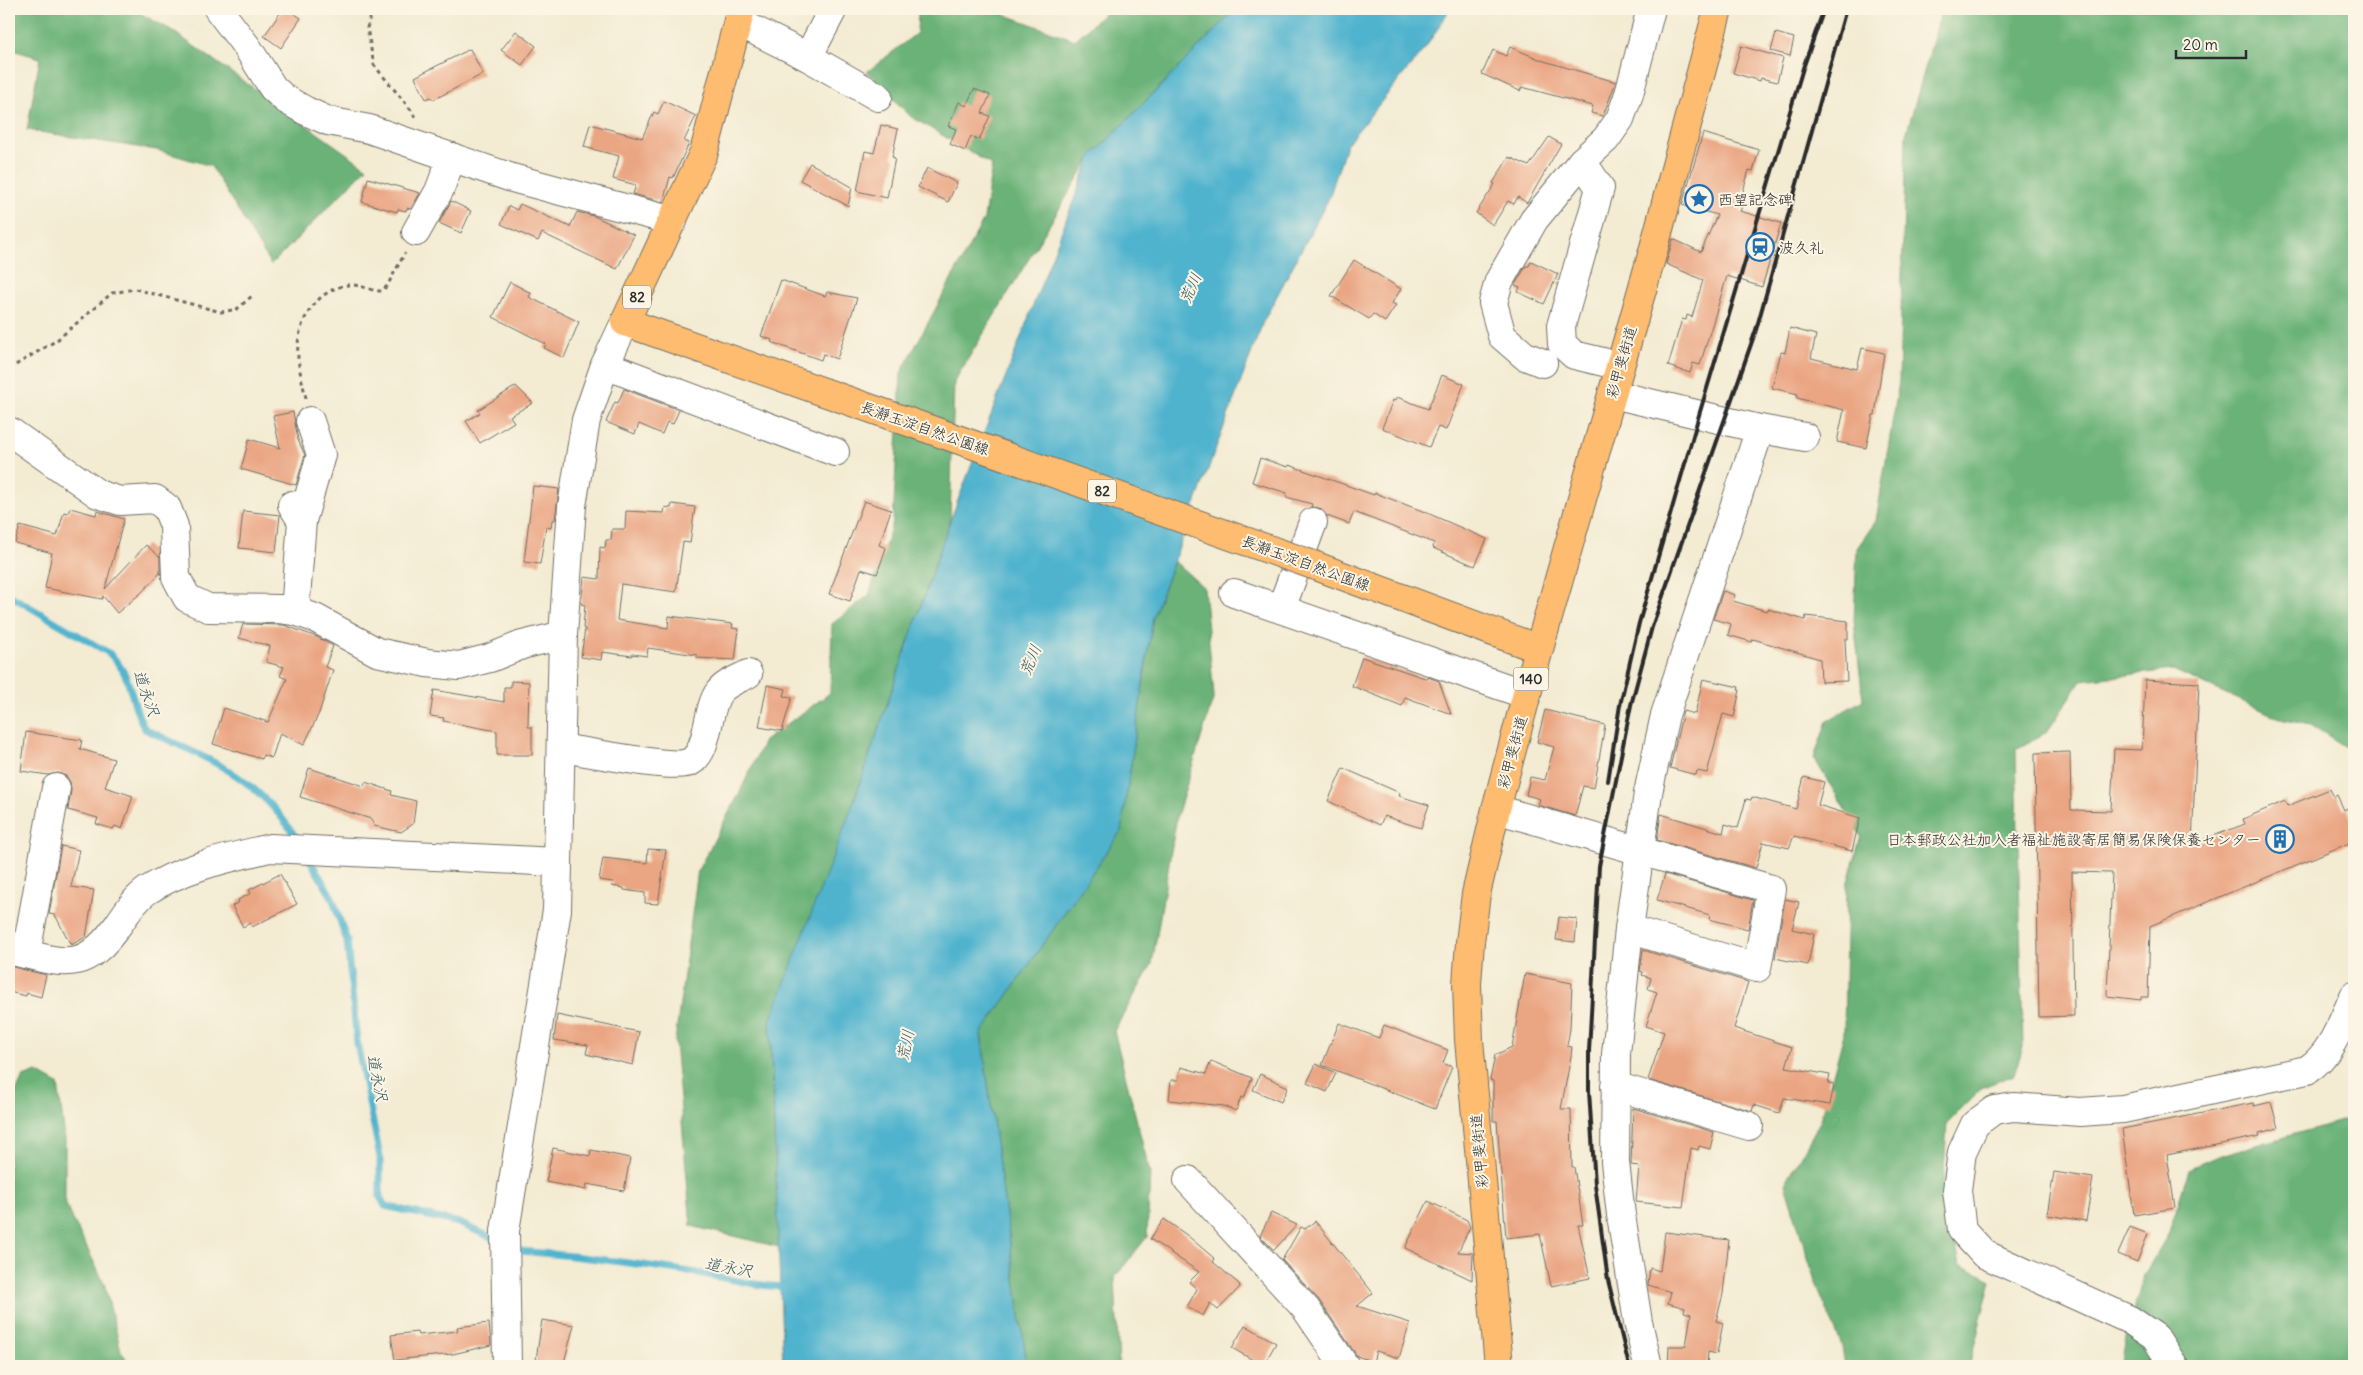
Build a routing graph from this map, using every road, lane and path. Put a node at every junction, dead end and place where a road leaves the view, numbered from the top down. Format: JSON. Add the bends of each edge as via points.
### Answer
{"nodes":[{"id":1,"x":218,"y":9,"type":"edge"},
{"id":2,"x":372,"y":9,"type":"edge"},
{"id":3,"x":833,"y":9,"type":"edge"},
{"id":4,"x":1651,"y":9,"type":"edge"},
{"id":5,"x":1718,"y":9,"type":"edge"},
{"id":6,"x":740,"y":15,"type":"edge"},
{"id":7,"x":808,"y":57,"type":"junction"},
{"id":8,"x":878,"y":97,"type":"dead end"},
{"id":9,"x":442,"y":153,"type":"junction"},
{"id":10,"x":1582,"y":161,"type":"junction"},
{"id":11,"x":672,"y":222,"type":"junction"},
{"id":12,"x":416,"y":232,"type":"joint"},
{"id":13,"x":252,"y":296,"type":"dead end"},
{"id":14,"x":625,"y":322,"type":"junction"},
{"id":15,"x":1543,"y":363,"type":"dead end"},
{"id":16,"x":605,"y":366,"type":"junction"},
{"id":17,"x":1620,"y":366,"type":"junction"},
{"id":18,"x":9,"y":368,"type":"edge"},
{"id":19,"x":1612,"y":394,"type":"junction"},
{"id":20,"x":310,"y":421,"type":"joint"},
{"id":21,"x":1760,"y":430,"type":"junction"},
{"id":22,"x":9,"y":431,"type":"edge"},
{"id":23,"x":1805,"y":437,"type":"dead end"},
{"id":24,"x":835,"y":452,"type":"dead end"},
{"id":25,"x":1313,"y":522,"type":"dead end"},
{"id":26,"x":1234,"y":593,"type":"dead end"},
{"id":27,"x":1282,"y":609,"type":"junction"},
{"id":28,"x":295,"y":612,"type":"junction"},
{"id":29,"x":563,"y":635,"type":"junction"},
{"id":30,"x":1539,"y":649,"type":"junction"},
{"id":31,"x":748,"y":674,"type":"dead end"},
{"id":32,"x":1527,"y":695,"type":"junction"},
{"id":33,"x":560,"y":748,"type":"junction"},
{"id":34,"x":56,"y":788,"type":"dead end"},
{"id":35,"x":1496,"y":809,"type":"junction"},
{"id":36,"x":1639,"y":849,"type":"junction"},
{"id":37,"x":557,"y":862,"type":"junction"},
{"id":38,"x":1629,"y":929,"type":"junction"},
{"id":39,"x":17,"y":952,"type":"edge"},
{"id":40,"x":2354,"y":996,"type":"edge"},
{"id":41,"x":1615,"y":1086,"type":"junction"},
{"id":42,"x":1749,"y":1126,"type":"dead end"},
{"id":43,"x":1188,"y":1180,"type":"dead end"},
{"id":44,"x":508,"y":1366,"type":"edge"},
{"id":45,"x":1345,"y":1366,"type":"edge"},
{"id":46,"x":1499,"y":1366,"type":"edge"},
{"id":47,"x":1648,"y":1366,"type":"edge"},
{"id":48,"x":2174,"y":1366,"type":"edge"}],
"edges":[{"from":1,"to":9,"type":"street","via":[[273,88],[285,99],[328,120],[369,129]]},
{"from":2,"to":9,"type":"path","via":[[367,28],[374,64]]},
{"from":3,"to":7,"type":"street"},
{"from":4,"to":10,"type":"street","via":[[1620,119],[1606,139]]},
{"from":5,"to":17,"type":"main road","name":"彩甲斐街道","number":"140"},
{"from":6,"to":7,"type":"street"},
{"from":6,"to":11,"type":"main road","number":"82","via":[[704,152]]},
{"from":7,"to":8,"type":"street"},
{"from":9,"to":11,"type":"street","via":[[512,178]]},
{"from":9,"to":12,"type":"street","via":[[439,191]]},
{"from":10,"to":15,"type":"street","via":[[1534,220],[1500,281],[1493,303],[1502,336],[1525,356]]},
{"from":10,"to":17,"type":"street","via":[[1600,188],[1561,326],[1562,344],[1574,355]]},
{"from":11,"to":14,"type":"main road","number":"82"},
{"from":12,"to":20,"type":"path","via":[[382,291],[351,285],[337,287],[320,296],[309,309],[297,350]]},
{"from":13,"to":18,"type":"path","via":[[237,309],[220,312],[135,289],[112,292],[58,340]]},
{"from":14,"to":16,"type":"street"},
{"from":14,"to":30,"type":"main road","name":"長瀞玉淀自然公園線","number":"82","bridge":true,"via":[[1316,566]]},
{"from":16,"to":24,"type":"street"},
{"from":16,"to":29,"type":"street","via":[[586,420],[573,497]]},
{"from":17,"to":19,"type":"main road","name":"彩甲斐街道","number":"140"},
{"from":19,"to":21,"type":"street"},
{"from":19,"to":30,"type":"main road","name":"彩甲斐街道","number":"140"},
{"from":20,"to":28,"type":"street","via":[[321,455],[297,513]]},
{"from":21,"to":23,"type":"street"},
{"from":21,"to":36,"type":"street","via":[[1665,715]]},
{"from":22,"to":28,"type":"street","via":[[98,494],[120,501],[155,499],[167,508],[174,526],[176,577],[187,598],[208,608]]},
{"from":25,"to":27,"type":"street"},
{"from":26,"to":27,"type":"street"},
{"from":27,"to":32,"type":"street"},
{"from":28,"to":29,"type":"street","via":[[315,618],[377,652],[459,666]]},
{"from":29,"to":33,"type":"street"},
{"from":30,"to":32,"type":"main road","name":"彩甲斐街道","number":"140"},
{"from":31,"to":33,"type":"street","via":[[718,692],[703,744],[692,762],[657,762]]},
{"from":32,"to":35,"type":"main road","name":"彩甲斐街道","number":"140"},
{"from":33,"to":37,"type":"street"},
{"from":34,"to":39,"type":"street"},
{"from":35,"to":36,"type":"street"},
{"from":35,"to":46,"type":"main road","name":"彩甲斐街道","number":"140","via":[[1476,894],[1467,984],[1469,1040]]},
{"from":36,"to":38,"type":"street"},
{"from":36,"to":38,"type":"street","via":[[1771,889],[1758,968]]},
{"from":37,"to":39,"type":"street","via":[[270,848],[181,873],[146,891],[107,941],[92,955],[75,962]]},
{"from":37,"to":44,"type":"street","via":[[557,910],[505,1230]]},
{"from":38,"to":41,"type":"street"},
{"from":40,"to":48,"type":"street","via":[[2327,1052],[2319,1063],[2307,1070],[2123,1109],[2080,1112],[2014,1107],[1994,1110],[1975,1124],[1962,1152],[1957,1190],[1962,1230],[1984,1254],[2130,1320],[2155,1337]]},
{"from":41,"to":42,"type":"street"},
{"from":41,"to":47,"type":"street","via":[[1615,1162],[1621,1215]]},
{"from":43,"to":45,"type":"street","via":[[1306,1310]]}]}
